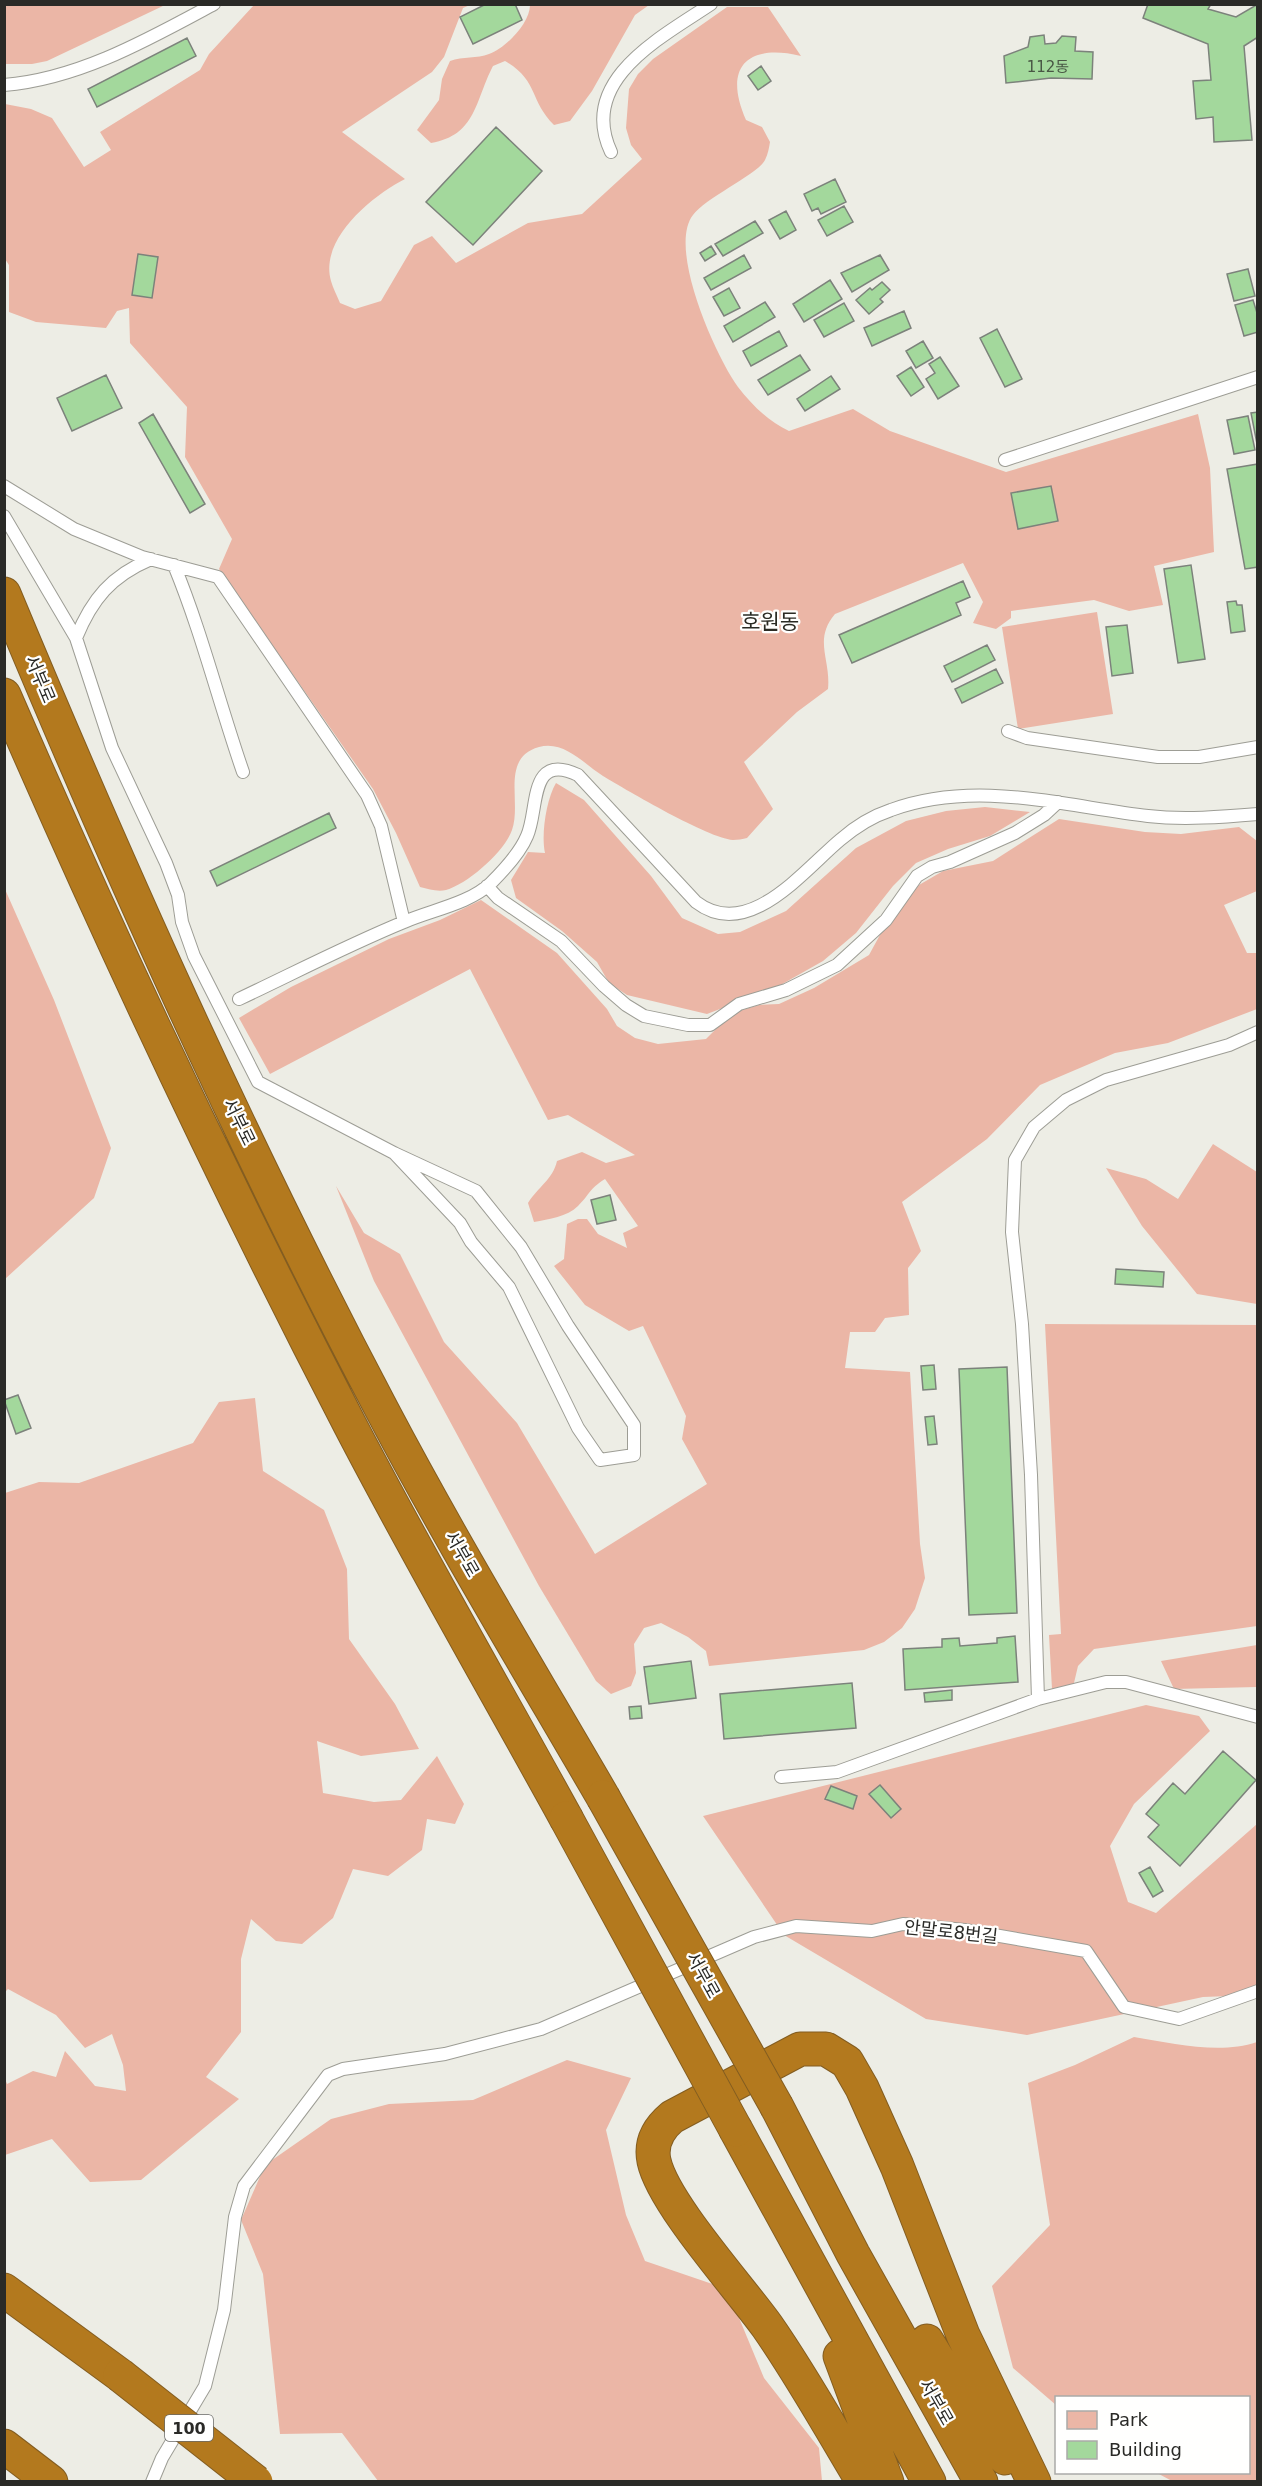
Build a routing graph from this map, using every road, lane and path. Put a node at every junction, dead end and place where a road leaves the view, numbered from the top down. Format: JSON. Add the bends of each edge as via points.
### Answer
{"nodes":[{"id":1,"x":214,"y":4,"type":"edge"},
{"id":2,"x":711,"y":4,"type":"edge"},
{"id":3,"x":4,"y":85,"type":"edge"},
{"id":4,"x":611,"y":152,"type":"dead end"},
{"id":5,"x":1257,"y":377,"type":"edge"},
{"id":6,"x":1005,"y":460,"type":"dead end"},
{"id":7,"x":4,"y":486,"type":"edge"},
{"id":8,"x":4,"y":516,"type":"edge"},
{"id":9,"x":151,"y":559,"type":"junction"},
{"id":10,"x":174,"y":565,"type":"junction"},
{"id":11,"x":4,"y":594,"type":"edge"},
{"id":12,"x":76,"y":638,"type":"junction"},
{"id":13,"x":4,"y":695,"type":"edge"},
{"id":14,"x":1008,"y":731,"type":"dead end"},
{"id":15,"x":1257,"y":747,"type":"edge"},
{"id":16,"x":243,"y":772,"type":"dead end"},
{"id":17,"x":1058,"y":801,"type":"junction"},
{"id":18,"x":1257,"y":814,"type":"edge"},
{"id":19,"x":487,"y":886,"type":"junction"},
{"id":20,"x":404,"y":922,"type":"junction"},
{"id":21,"x":239,"y":999,"type":"dead end"},
{"id":22,"x":1257,"y":1032,"type":"edge"},
{"id":23,"x":394,"y":1153,"type":"junction"},
{"id":24,"x":1038,"y":1699,"type":"junction"},
{"id":25,"x":1257,"y":1717,"type":"edge"},
{"id":26,"x":781,"y":1777,"type":"dead end"},
{"id":27,"x":1257,"y":1991,"type":"edge"},
{"id":28,"x":802,"y":2253,"type":"junction"},
{"id":29,"x":853,"y":2254,"type":"junction"},
{"id":30,"x":4,"y":2290,"type":"edge"},
{"id":31,"x":4,"y":2446,"type":"edge"},
{"id":32,"x":51,"y":2481,"type":"edge"},
{"id":33,"x":152,"y":2481,"type":"edge"},
{"id":34,"x":256,"y":2481,"type":"edge"},
{"id":35,"x":863,"y":2481,"type":"edge"},
{"id":36,"x":887,"y":2481,"type":"edge"},
{"id":37,"x":928,"y":2481,"type":"edge"},
{"id":38,"x":981,"y":2481,"type":"edge"},
{"id":39,"x":1022,"y":2481,"type":"edge"},
{"id":40,"x":1034,"y":2481,"type":"edge"}],
"edges":[{"from":1,"to":3,"type":"lane","via":[[148,39],[64,74]]},
{"from":2,"to":4,"type":"lane","via":[[646,48],[616,79],[604,103],[603,116],[605,139]]},
{"from":5,"to":6,"type":"lane"},
{"from":7,"to":9,"type":"lane","via":[[74,529]]},
{"from":8,"to":12,"type":"lane"},
{"from":9,"to":10,"type":"lane"},
{"from":9,"to":12,"type":"lane","via":[[126,572],[97,597]]},
{"from":10,"to":16,"type":"lane","via":[[204,642]]},
{"from":10,"to":20,"type":"lane","via":[[218,577],[366,795],[381,826]]},
{"from":11,"to":29,"type":"highway","name":"서부로","bridge":true,"via":[[113,850],[315,1278],[419,1478],[777,2107]]},
{"from":12,"to":23,"type":"lane","via":[[112,748],[166,862],[195,956],[258,1082]]},
{"from":13,"to":28,"type":"highway","name":"서부로","bridge":true,"via":[[80,868],[283,1294]]},
{"from":14,"to":15,"type":"lane","via":[[1028,738],[1158,757],[1199,757]]},
{"from":17,"to":18,"type":"lane","via":[[1150,816]]},
{"from":17,"to":19,"type":"lane","via":[[1015,833],[917,876],[886,920],[837,965],[786,990],[738,1004],[710,1025],[666,1022],[635,1011],[604,986],[561,941],[498,898]]},
{"from":17,"to":19,"type":"lane","via":[[977,795],[892,809],[842,838],[778,895],[731,915],[707,911],[696,902],[578,775],[568,770],[550,771],[537,788],[529,834]]},
{"from":19,"to":20,"type":"lane"},
{"from":20,"to":21,"type":"lane"},
{"from":22,"to":24,"type":"lane","via":[[1229,1045],[1106,1080],[1066,1100],[1034,1127],[1016,1160],[1012,1232],[1031,1475]]},
{"from":23,"to":23,"type":"lane","via":[[460,1223],[509,1287],[578,1428],[600,1460],[634,1455],[634,1425],[521,1247],[476,1191]]},
{"from":24,"to":25,"type":"lane","via":[[1092,1684],[1126,1682]]},
{"from":24,"to":26,"type":"lane","via":[[837,1772]]},
{"from":27,"to":33,"type":"lane","name":"안말로8번길","via":[[1179,2019],[1124,2007],[1086,1950],[903,1924],[872,1931],[796,1926],[754,1937],[541,2029],[445,2054],[343,2069],[328,2075],[244,2186],[235,2217],[224,2310],[205,2386]]},
{"from":28,"to":36,"type":"highway"},
{"from":28,"to":37,"type":"highway","name":"서부로"},
{"from":29,"to":38,"type":"highway","name":"서부로"},
{"from":29,"to":39,"type":"highway","via":[[916,2323]]},
{"from":30,"to":34,"type":"highway","number":"100","bridge":true},
{"from":31,"to":32,"type":"highway"},
{"from":35,"to":40,"type":"highway","via":[[789,2358],[679,2209],[654,2160],[655,2139],[672,2117],[787,2053],[806,2048],[826,2049],[838,2055],[856,2074],[897,2166],[963,2335]]}]}
